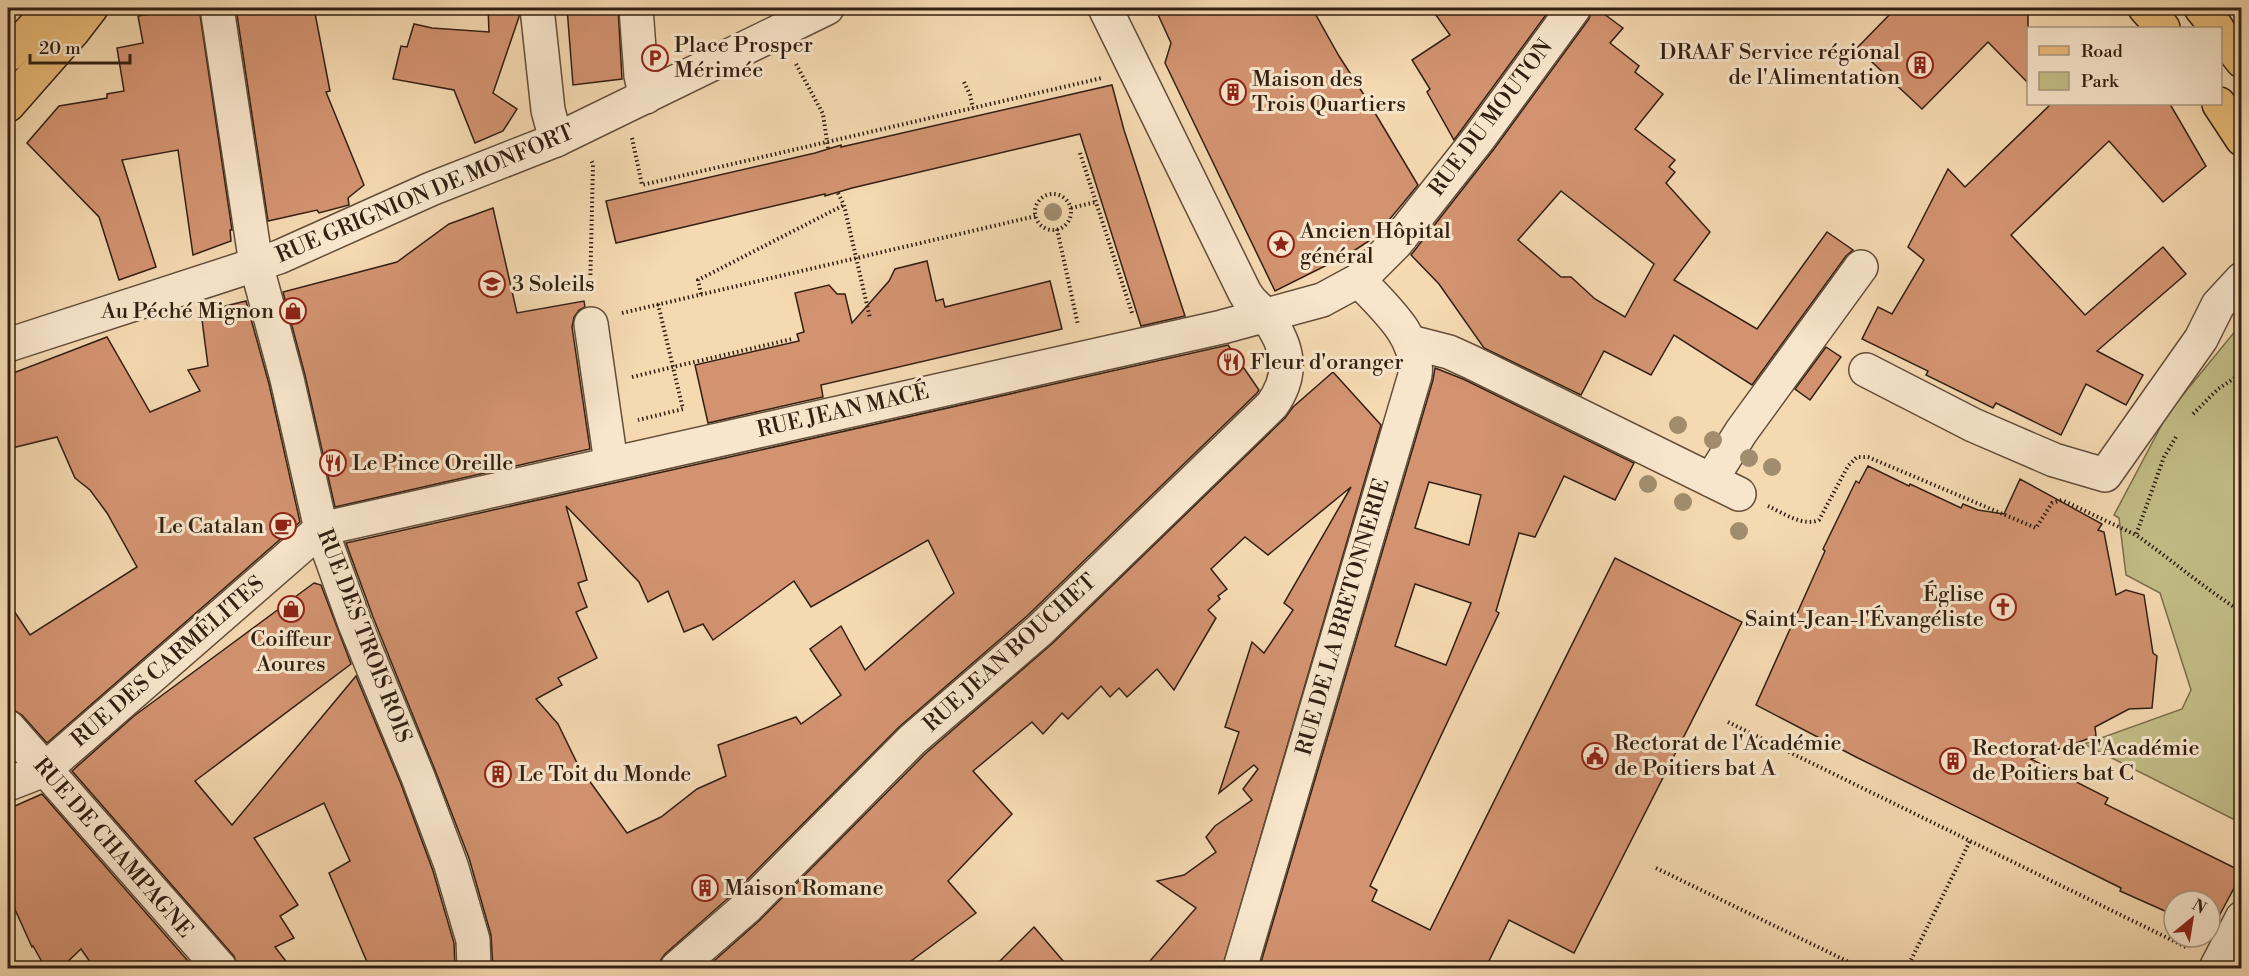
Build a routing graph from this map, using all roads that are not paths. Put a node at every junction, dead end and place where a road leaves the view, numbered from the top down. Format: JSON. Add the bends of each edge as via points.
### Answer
{"nodes":[{"id":1,"x":52,"y":8,"type":"edge"},
{"id":2,"x":91,"y":8,"type":"edge"},
{"id":3,"x":217,"y":8,"type":"edge"},
{"id":4,"x":537,"y":8,"type":"edge"},
{"id":5,"x":636,"y":8,"type":"edge"},
{"id":6,"x":828,"y":8,"type":"edge"},
{"id":7,"x":1106,"y":8,"type":"edge"},
{"id":8,"x":1574,"y":8,"type":"edge"},
{"id":9,"x":2145,"y":8,"type":"edge"},
{"id":10,"x":2201,"y":8,"type":"edge"},
{"id":11,"x":2162,"y":27,"type":"edge"},
{"id":12,"x":2216,"y":27,"type":"edge"},
{"id":13,"x":2222,"y":36,"type":"edge"},
{"id":14,"x":8,"y":55,"type":"edge"},
{"id":15,"x":2241,"y":61,"type":"edge"},
{"id":16,"x":646,"y":97,"type":"junction"},
{"id":17,"x":8,"y":105,"type":"edge"},
{"id":18,"x":2220,"y":105,"type":"edge"},
{"id":19,"x":2241,"y":139,"type":"edge"},
{"id":20,"x":556,"y":140,"type":"junction"},
{"id":21,"x":256,"y":264,"type":"junction"},
{"id":22,"x":1861,"y":267,"type":"dead end"},
{"id":23,"x":2241,"y":279,"type":"edge"},
{"id":24,"x":1359,"y":280,"type":"junction"},
{"id":25,"x":1266,"y":316,"type":"junction"},
{"id":26,"x":602,"y":320,"type":"road end"},
{"id":27,"x":1410,"y":342,"type":"junction"},
{"id":28,"x":8,"y":345,"type":"edge"},
{"id":29,"x":1866,"y":370,"type":"dead end"},
{"id":30,"x":611,"y":463,"type":"junction"},
{"id":31,"x":321,"y":529,"type":"junction"},
{"id":32,"x":8,"y":727,"type":"edge"},
{"id":33,"x":44,"y":770,"type":"junction"},
{"id":34,"x":8,"y":784,"type":"edge"},
{"id":35,"x":2241,"y":918,"type":"edge"},
{"id":36,"x":2217,"y":966,"type":"edge"},
{"id":37,"x":220,"y":969,"type":"edge"},
{"id":38,"x":474,"y":969,"type":"edge"},
{"id":39,"x":677,"y":969,"type":"edge"},
{"id":40,"x":1240,"y":969,"type":"edge"}],
"edges":[{"from":1,"to":14,"type":"main road"},
{"from":2,"to":17,"type":"main road"},
{"from":3,"to":21,"type":"street","name":"RUE DES TROIS ROIS"},
{"from":4,"to":20,"type":"street","via":[[548,110]]},
{"from":5,"to":16,"type":"street"},
{"from":6,"to":16,"type":"street","name":"RUE GRIGNION DE MONFORT"},
{"from":7,"to":25,"type":"street","name":"RUE JEAN BOUCHET","via":[[1251,305]]},
{"from":8,"to":24,"type":"street","name":"RUE DU MOUTON","via":[[1479,138],[1396,243]]},
{"from":9,"to":11,"type":"main road"},
{"from":10,"to":12,"type":"main road"},
{"from":13,"to":15,"type":"main road"},
{"from":16,"to":20,"type":"street","name":"RUE GRIGNION DE MONFORT"},
{"from":18,"to":19,"type":"main road"},
{"from":20,"to":21,"type":"street","name":"RUE GRIGNION DE MONFORT"},
{"from":21,"to":28,"type":"street","name":"RUE GRIGNION DE MONFORT"},
{"from":21,"to":31,"type":"street","name":"RUE DES TROIS ROIS"},
{"from":22,"to":27,"type":"street","via":[[1741,432],[1725,487],[1471,362]]},
{"from":23,"to":29,"type":"street","via":[[2218,305],[2201,339],[2105,475],[2054,460],[1972,426]]},
{"from":24,"to":25,"type":"street","name":"RUE JEAN MACÉ","via":[[1322,300]]},
{"from":24,"to":27,"type":"street","name":"RUE DE LA BRETONNERIE"},
{"from":25,"to":30,"type":"street","name":"RUE JEAN MACÉ"},
{"from":25,"to":39,"type":"street","name":"RUE JEAN BOUCHET","via":[[1280,341],[1287,372],[1272,405],[1040,630],[912,740],[747,907]]},
{"from":26,"to":30,"type":"street"},
{"from":27,"to":40,"type":"street","name":"RUE DE LA BRETONNERIE","via":[[1416,359],[1415,375]]},
{"from":30,"to":31,"type":"street","name":"RUE JEAN MACÉ"},
{"from":31,"to":33,"type":"street","name":"RUE DES CARMÉLITES"},
{"from":31,"to":38,"type":"street","name":"RUE DES TROIS ROIS","via":[[354,624],[451,865],[473,940]]},
{"from":32,"to":33,"type":"street","name":"RUE DE CHAMPAGNE"},
{"from":33,"to":34,"type":"street","name":"RUE DES CARMÉLITES"},
{"from":33,"to":37,"type":"street","name":"RUE DE CHAMPAGNE"},
{"from":35,"to":36,"type":"street"}]}
